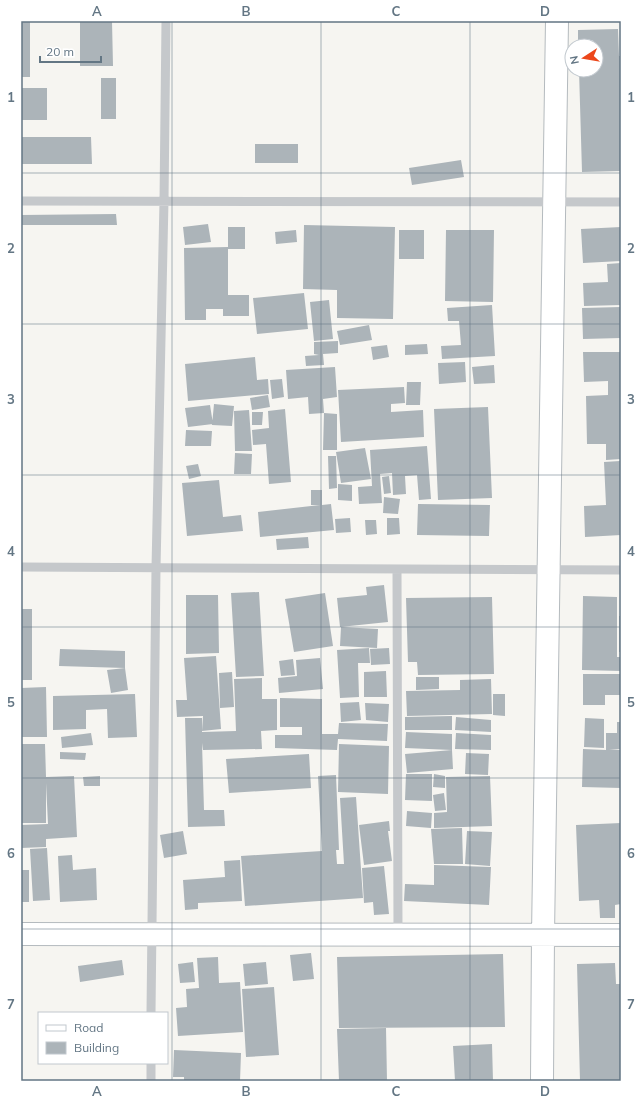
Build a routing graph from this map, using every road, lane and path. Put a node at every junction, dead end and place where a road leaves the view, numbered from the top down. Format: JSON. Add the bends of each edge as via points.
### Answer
{"nodes":[{"id":1,"x":166,"y":21,"type":"edge"},
{"id":2,"x":557,"y":21,"type":"edge"},
{"id":3,"x":21,"y":201,"type":"edge"},
{"id":4,"x":164,"y":201,"type":"junction"},
{"id":5,"x":554,"y":202,"type":"junction"},
{"id":6,"x":621,"y":202,"type":"edge"},
{"id":7,"x":21,"y":567,"type":"edge"},
{"id":8,"x":156,"y":568,"type":"junction"},
{"id":9,"x":397,"y":569,"type":"junction"},
{"id":10,"x":548,"y":570,"type":"junction"},
{"id":11,"x":621,"y":570,"type":"edge"},
{"id":12,"x":21,"y":934,"type":"edge"},
{"id":13,"x":152,"y":934,"type":"junction"},
{"id":14,"x":398,"y":934,"type":"junction"},
{"id":15,"x":543,"y":935,"type":"junction"},
{"id":16,"x":621,"y":935,"type":"edge"},
{"id":17,"x":152,"y":1012,"type":"edge"},
{"id":18,"x":151,"y":1064,"type":"edge"},
{"id":19,"x":151,"y":1081,"type":"edge"},
{"id":20,"x":542,"y":1081,"type":"edge"}],
"edges":[{"from":1,"to":4,"type":"lane"},
{"from":2,"to":5,"type":"street"},
{"from":3,"to":4,"type":"lane"},
{"from":4,"to":5,"type":"lane"},
{"from":4,"to":8,"type":"lane"},
{"from":5,"to":6,"type":"lane"},
{"from":5,"to":10,"type":"street"},
{"from":7,"to":8,"type":"lane"},
{"from":8,"to":9,"type":"lane"},
{"from":8,"to":13,"type":"lane"},
{"from":9,"to":10,"type":"lane"},
{"from":9,"to":14,"type":"lane"},
{"from":10,"to":11,"type":"lane"},
{"from":10,"to":15,"type":"street"},
{"from":12,"to":13,"type":"street"},
{"from":13,"to":14,"type":"street"},
{"from":13,"to":17,"type":"lane"},
{"from":14,"to":15,"type":"street"},
{"from":15,"to":16,"type":"street"},
{"from":15,"to":20,"type":"street"},
{"from":18,"to":19,"type":"lane"}]}
